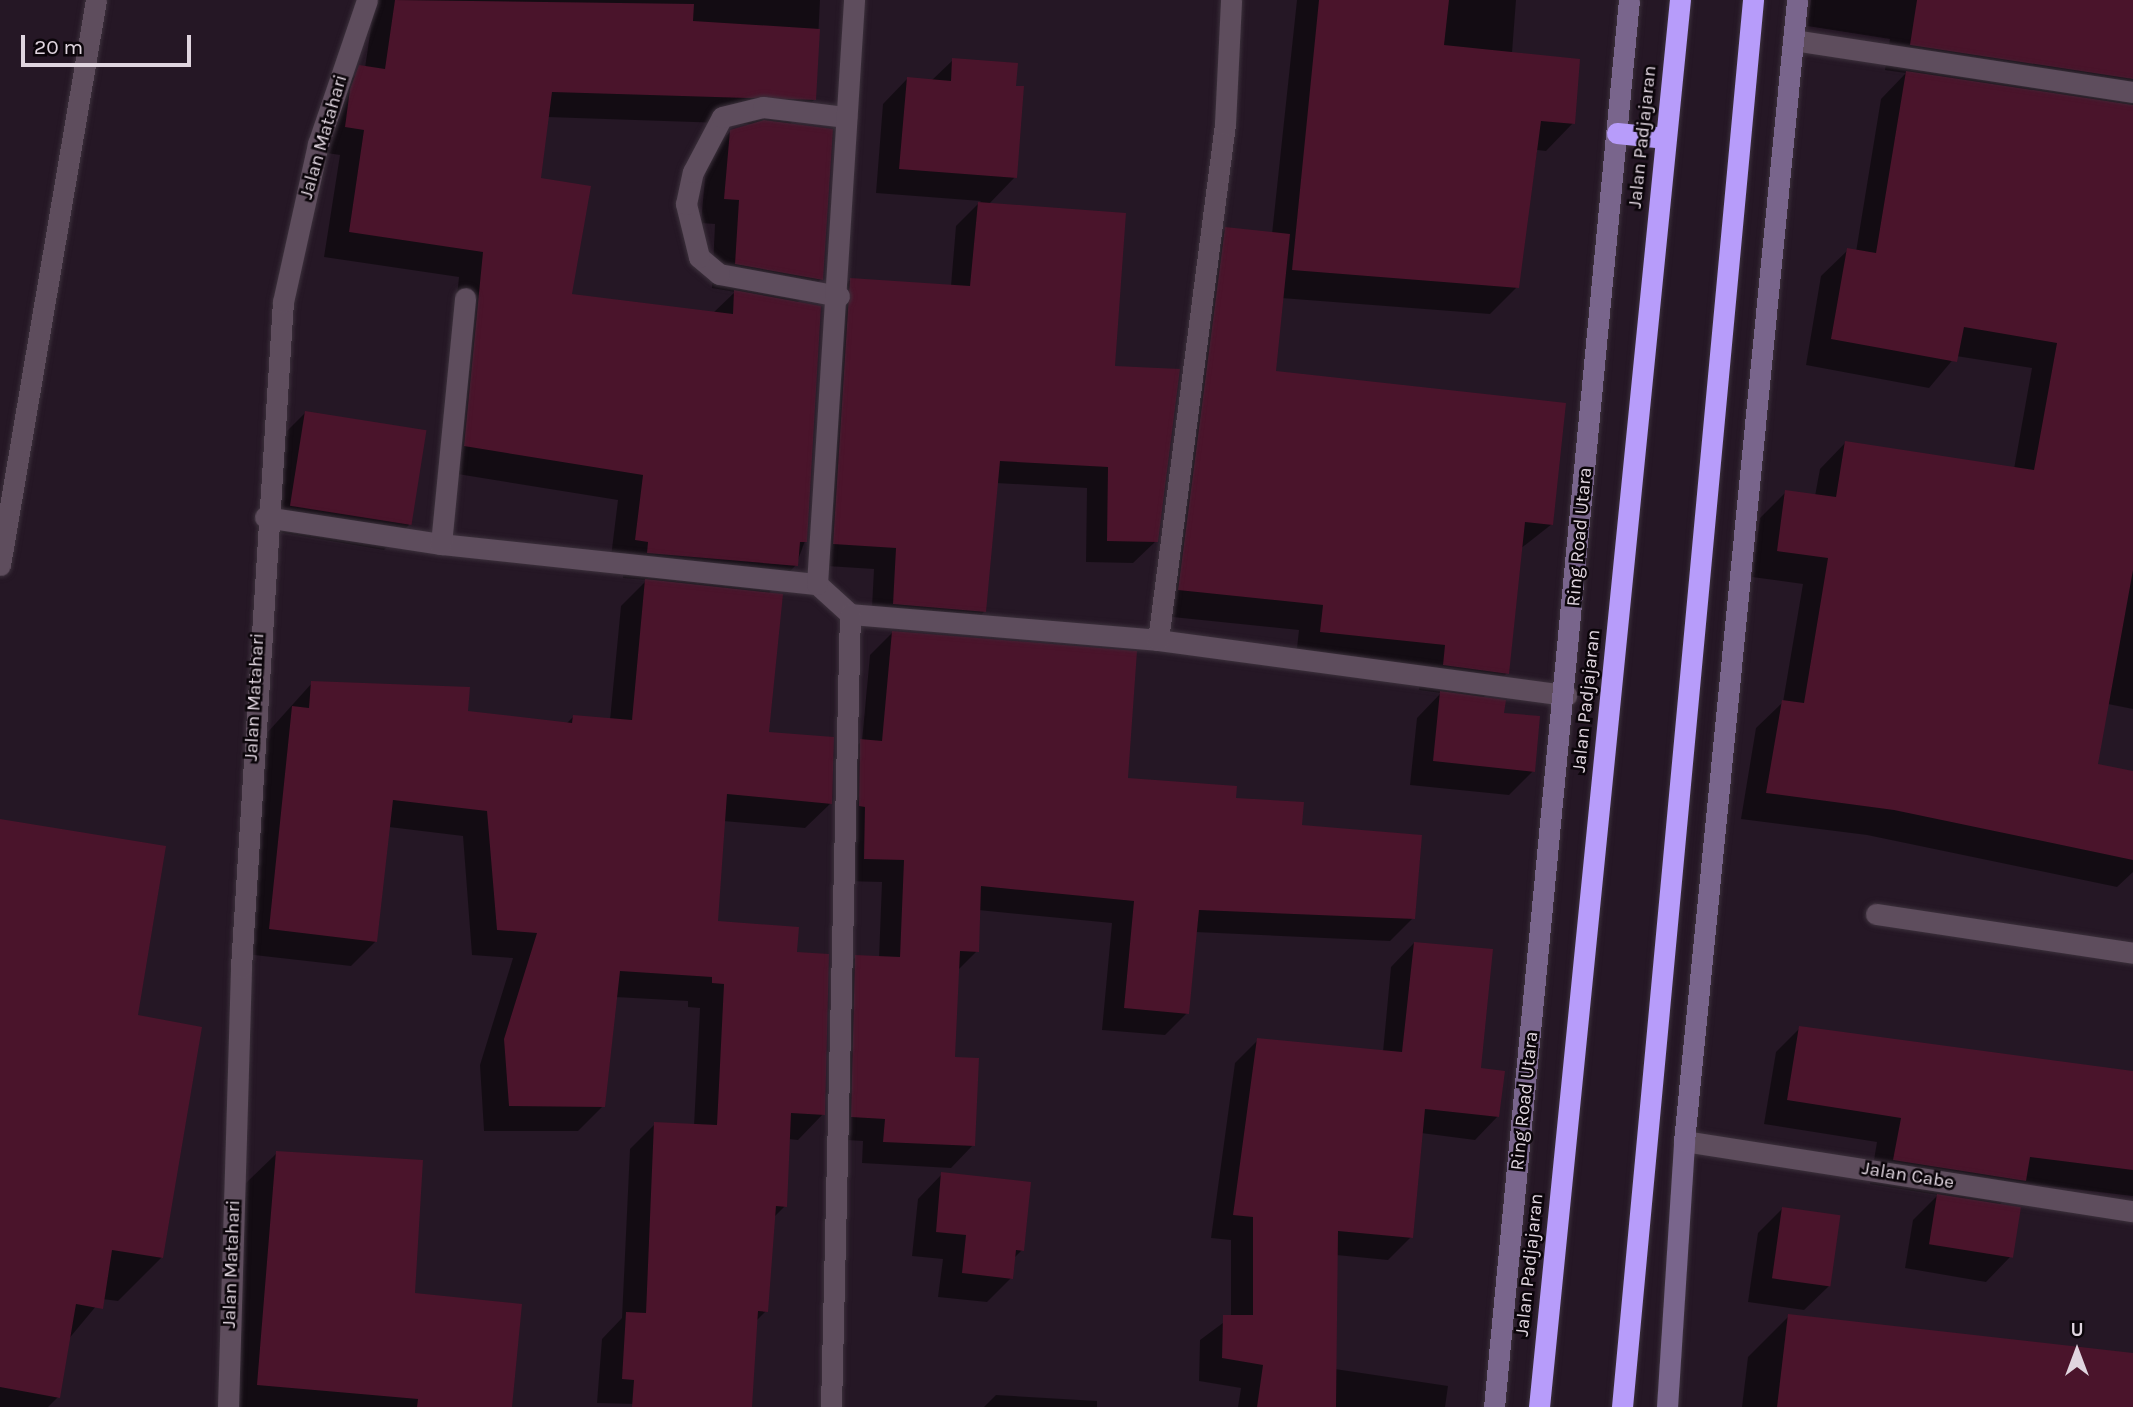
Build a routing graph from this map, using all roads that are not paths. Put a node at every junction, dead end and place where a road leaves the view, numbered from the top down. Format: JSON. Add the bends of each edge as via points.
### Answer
{"nodes":[{"id":1,"x":96,"y":0,"type":"edge"},
{"id":2,"x":367,"y":0,"type":"edge"},
{"id":3,"x":854,"y":0,"type":"edge"},
{"id":4,"x":1231,"y":0,"type":"edge"},
{"id":5,"x":1629,"y":0,"type":"edge"},
{"id":6,"x":1679,"y":0,"type":"edge"},
{"id":7,"x":1754,"y":0,"type":"edge"},
{"id":8,"x":1797,"y":0,"type":"edge"},
{"id":9,"x":1793,"y":40,"type":"junction"},
{"id":10,"x":2133,"y":92,"type":"edge"},
{"id":11,"x":846,"y":117,"type":"junction"},
{"id":12,"x":1617,"y":133,"type":"junction"},
{"id":13,"x":1666,"y":138,"type":"junction"},
{"id":14,"x":839,"y":296,"type":"junction"},
{"id":15,"x":465,"y":298,"type":"dead end"},
{"id":16,"x":5,"y":506,"type":"edge"},
{"id":17,"x":265,"y":517,"type":"junction"},
{"id":18,"x":441,"y":544,"type":"junction"},
{"id":19,"x":0,"y":565,"type":"edge"},
{"id":20,"x":817,"y":584,"type":"junction"},
{"id":21,"x":850,"y":614,"type":"junction"},
{"id":22,"x":1158,"y":640,"type":"junction"},
{"id":23,"x":1566,"y":695,"type":"junction"},
{"id":24,"x":1876,"y":915,"type":"dead end"},
{"id":25,"x":2133,"y":953,"type":"edge"},
{"id":26,"x":1684,"y":1141,"type":"junction"},
{"id":27,"x":2133,"y":1210,"type":"edge"},
{"id":28,"x":228,"y":1407,"type":"edge"},
{"id":29,"x":831,"y":1407,"type":"edge"},
{"id":30,"x":1494,"y":1407,"type":"edge"},
{"id":31,"x":1539,"y":1407,"type":"edge"},
{"id":32,"x":1622,"y":1407,"type":"edge"},
{"id":33,"x":1667,"y":1407,"type":"edge"}],
"edges":[{"from":1,"to":16,"type":"street"},
{"from":2,"to":17,"type":"street","name":"Jalan Matahari","via":[[318,144],[283,302]]},
{"from":3,"to":11,"type":"street"},
{"from":4,"to":22,"type":"street","via":[[1224,124]]},
{"from":5,"to":12,"type":"street","name":"Ring Road Utara"},
{"from":6,"to":13,"type":"highway","name":"Jalan Padjajaran"},
{"from":7,"to":32,"type":"highway"},
{"from":8,"to":9,"type":"street"},
{"from":9,"to":10,"type":"street"},
{"from":9,"to":26,"type":"street"},
{"from":11,"to":14,"type":"street"},
{"from":11,"to":14,"type":"street","via":[[763,107],[722,117],[693,172],[686,204],[699,257],[719,274]]},
{"from":12,"to":13,"type":"highway"},
{"from":12,"to":23,"type":"street","name":"Ring Road Utara"},
{"from":13,"to":31,"type":"highway","name":"Jalan Padjajaran"},
{"from":14,"to":20,"type":"street"},
{"from":15,"to":18,"type":"street"},
{"from":16,"to":19,"type":"street"},
{"from":17,"to":18,"type":"street"},
{"from":17,"to":28,"type":"street","name":"Jalan Matahari","via":[[240,967]]},
{"from":18,"to":20,"type":"street"},
{"from":20,"to":21,"type":"street"},
{"from":21,"to":22,"type":"street"},
{"from":21,"to":29,"type":"street"},
{"from":22,"to":23,"type":"street"},
{"from":23,"to":30,"type":"street","name":"Ring Road Utara"},
{"from":24,"to":25,"type":"street"},
{"from":26,"to":27,"type":"street","name":"Jalan Cabe"},
{"from":26,"to":33,"type":"street"}]}
